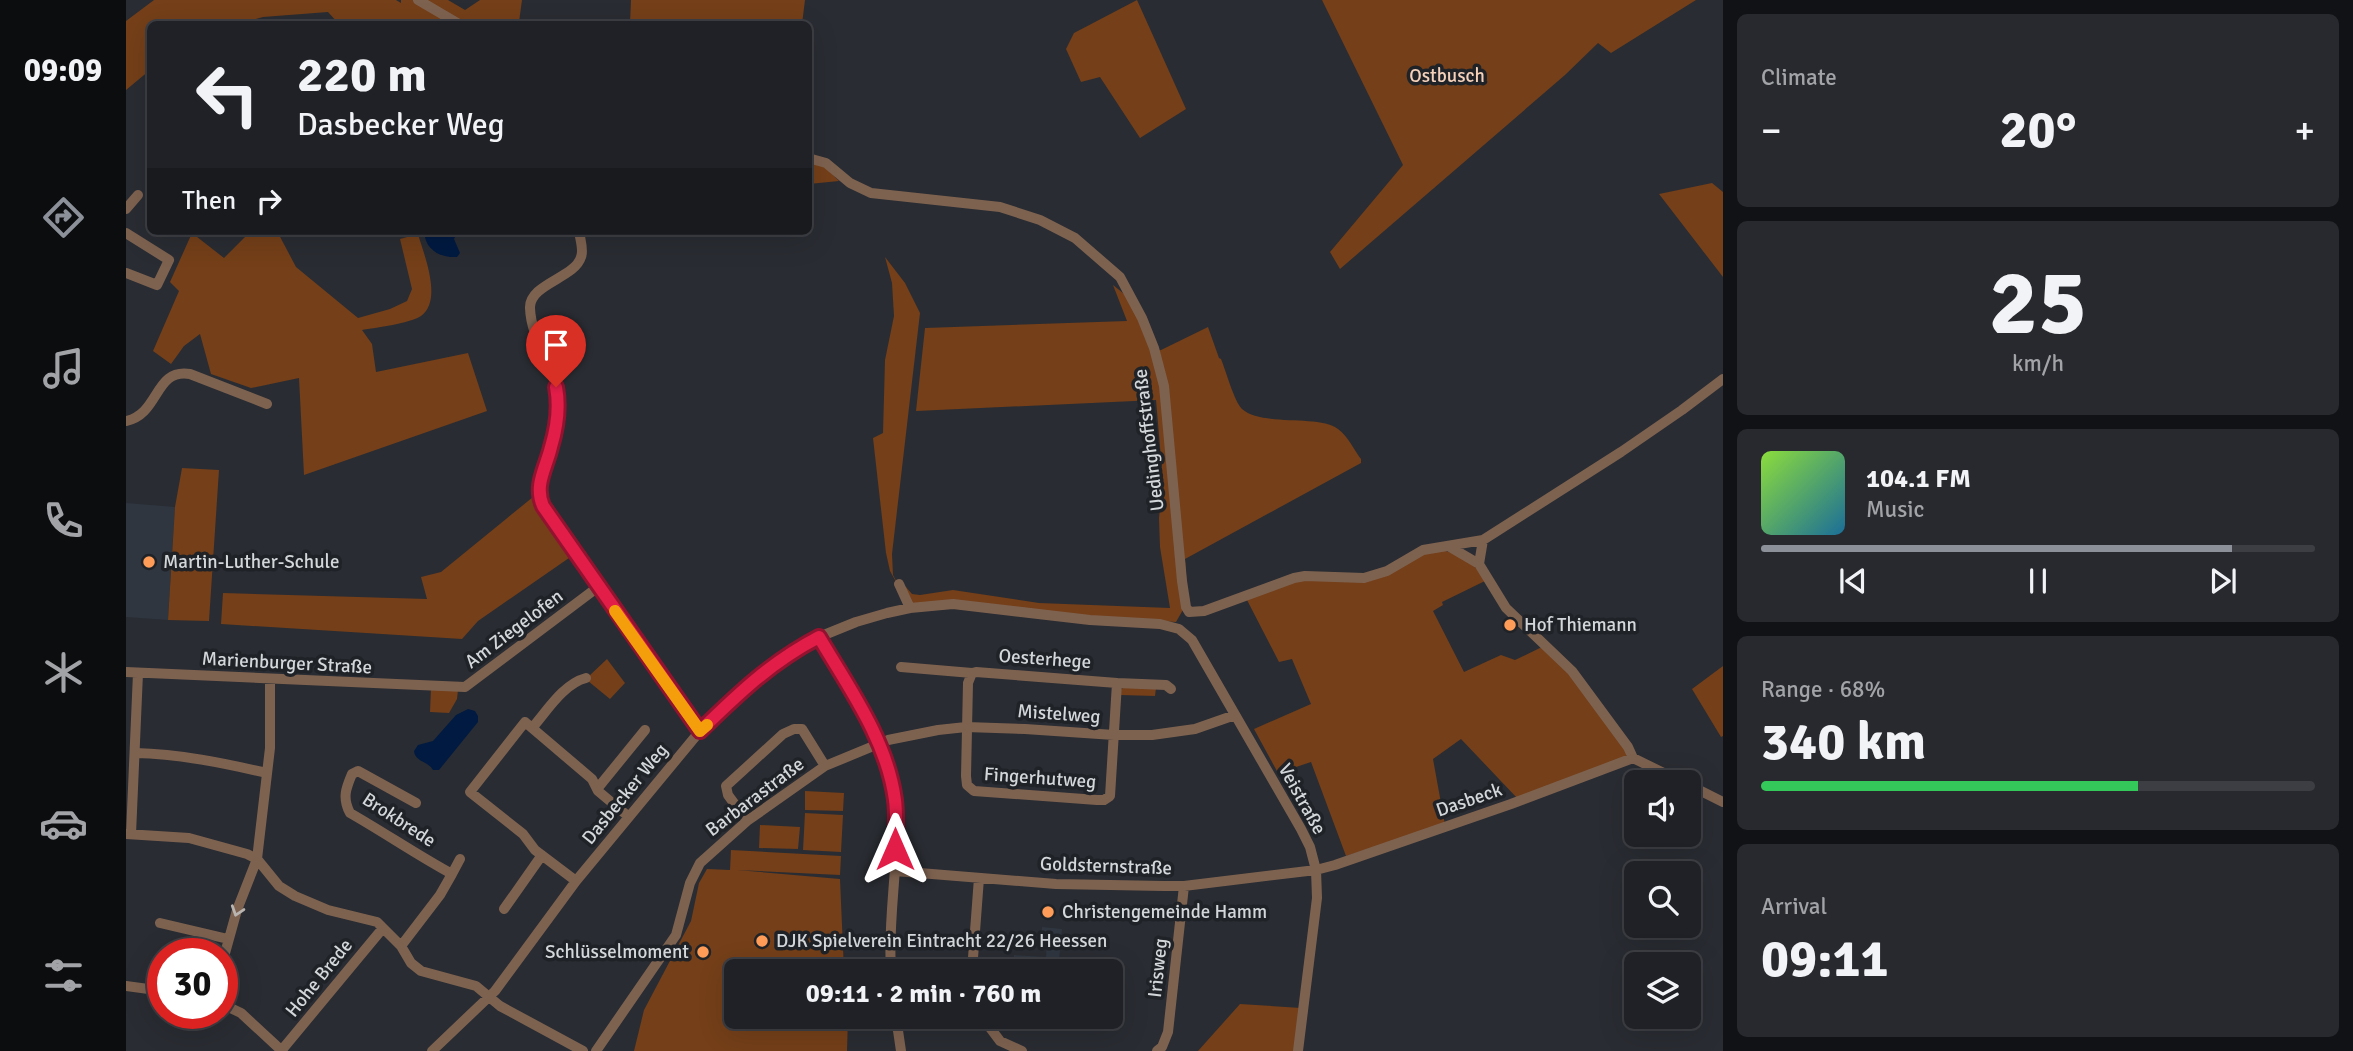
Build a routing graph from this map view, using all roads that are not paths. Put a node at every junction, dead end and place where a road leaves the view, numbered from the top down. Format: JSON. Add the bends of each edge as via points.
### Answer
{"nodes":[{"id":1,"x":418,"y":0,"type":"edge"},
{"id":2,"x":454,"y":21,"type":"edge"},
{"id":3,"x":812,"y":159,"type":"edge"},
{"id":4,"x":138,"y":195,"type":"dead end"},
{"id":5,"x":126,"y":209,"type":"edge"},
{"id":6,"x":126,"y":233,"type":"edge"},
{"id":7,"x":580,"y":235,"type":"edge"},
{"id":8,"x":126,"y":273,"type":"edge"},
{"id":9,"x":1723,"y":379,"type":"edge"},
{"id":10,"x":267,"y":404,"type":"dead end"},
{"id":11,"x":126,"y":421,"type":"edge"},
{"id":12,"x":1483,"y":540,"type":"junction"},
{"id":13,"x":1450,"y":547,"type":"junction"},
{"id":14,"x":1479,"y":564,"type":"junction"},
{"id":15,"x":899,"y":584,"type":"dead end"},
{"id":16,"x":598,"y":587,"type":"junction"},
{"id":17,"x":910,"y":608,"type":"junction"},
{"id":18,"x":1189,"y":612,"type":"junction"},
{"id":19,"x":1179,"y":629,"type":"junction"},
{"id":20,"x":819,"y":637,"type":"junction"},
{"id":21,"x":901,"y":667,"type":"dead end"},
{"id":22,"x":126,"y":672,"type":"edge"},
{"id":23,"x":138,"y":673,"type":"junction"},
{"id":24,"x":972,"y":673,"type":"junction"},
{"id":25,"x":586,"y":678,"type":"dead end"},
{"id":26,"x":270,"y":679,"type":"junction"},
{"id":27,"x":1117,"y":683,"type":"junction"},
{"id":28,"x":447,"y":687,"type":"joint"},
{"id":29,"x":1171,"y":689,"type":"dead end"},
{"id":30,"x":1235,"y":715,"type":"junction"},
{"id":31,"x":966,"y":727,"type":"junction"},
{"id":32,"x":532,"y":728,"type":"junction"},
{"id":33,"x":645,"y":730,"type":"dead end"},
{"id":34,"x":700,"y":731,"type":"junction"},
{"id":35,"x":1114,"y":736,"type":"junction"},
{"id":36,"x":879,"y":743,"type":"junction"},
{"id":37,"x":135,"y":753,"type":"junction"},
{"id":38,"x":1633,"y":758,"type":"junction"},
{"id":39,"x":825,"y":766,"type":"junction"},
{"id":40,"x":1658,"y":770,"type":"edge"},
{"id":41,"x":267,"y":773,"type":"junction"},
{"id":42,"x":597,"y":789,"type":"junction"},
{"id":43,"x":1701,"y":791,"type":"edge"},
{"id":44,"x":1723,"y":802,"type":"edge"},
{"id":45,"x":416,"y":803,"type":"dead end"},
{"id":46,"x":629,"y":817,"type":"junction"},
{"id":47,"x":747,"y":821,"type":"junction"},
{"id":48,"x":128,"y":834,"type":"edge"},
{"id":49,"x":542,"y":855,"type":"junction"},
{"id":50,"x":257,"y":859,"type":"junction"},
{"id":51,"x":460,"y":859,"type":"dead end"},
{"id":52,"x":1315,"y":870,"type":"junction"},
{"id":53,"x":895,"y":871,"type":"junction"},
{"id":54,"x":452,"y":874,"type":"junction"},
{"id":55,"x":979,"y":878,"type":"junction"},
{"id":56,"x":576,"y":881,"type":"junction"},
{"id":57,"x":1184,"y":886,"type":"junction"},
{"id":58,"x":504,"y":908,"type":"dead end"},
{"id":59,"x":160,"y":923,"type":"dead end"},
{"id":60,"x":383,"y":928,"type":"junction"},
{"id":61,"x":225,"y":938,"type":"edge"},
{"id":62,"x":229,"y":938,"type":"edge"},
{"id":63,"x":401,"y":946,"type":"junction"},
{"id":64,"x":891,"y":959,"type":"edge"},
{"id":65,"x":973,"y":959,"type":"edge"},
{"id":66,"x":126,"y":986,"type":"edge"},
{"id":67,"x":147,"y":989,"type":"edge"},
{"id":68,"x":489,"y":997,"type":"junction"},
{"id":69,"x":238,"y":1012,"type":"edge"},
{"id":70,"x":898,"y":1029,"type":"edge"},
{"id":71,"x":989,"y":1029,"type":"edge"},
{"id":72,"x":281,"y":1051,"type":"edge"},
{"id":73,"x":432,"y":1051,"type":"edge"},
{"id":74,"x":583,"y":1051,"type":"edge"},
{"id":75,"x":596,"y":1051,"type":"edge"},
{"id":76,"x":901,"y":1051,"type":"edge"},
{"id":77,"x":1022,"y":1051,"type":"edge"},
{"id":78,"x":1157,"y":1051,"type":"edge"},
{"id":79,"x":1298,"y":1051,"type":"edge"}],
"edges":[{"from":1,"to":2,"type":"street"},
{"from":3,"to":18,"type":"street","name":"Uedinghoffstraße","via":[[826,163],[871,193],[1000,207],[1040,220],[1074,238],[1120,277],[1142,318],[1164,386],[1182,581]]},
{"from":4,"to":5,"type":"street"},
{"from":6,"to":8,"type":"street","via":[[169,260],[157,285]]},
{"from":7,"to":16,"type":"street","via":[[582,254],[575,267],[534,296],[530,304],[559,401],[539,492],[549,516]]},
{"from":9,"to":12,"type":"street","via":[[1621,452]]},
{"from":10,"to":11,"type":"street","via":[[178,373],[161,385],[146,412]]},
{"from":12,"to":13,"type":"street"},
{"from":12,"to":14,"type":"street"},
{"from":13,"to":14,"type":"street"},
{"from":13,"to":18,"type":"street","via":[[1423,550],[1378,575],[1353,579],[1305,576]]},
{"from":14,"to":38,"type":"street","via":[[1506,608],[1572,671]]},
{"from":15,"to":17,"type":"street"},
{"from":16,"to":28,"type":"street","name":"Am Ziegelofen","via":[[465,687]]},
{"from":16,"to":34,"type":"street"},
{"from":17,"to":19,"type":"street","name":"Dasbecker Weg","via":[[964,605]]},
{"from":17,"to":20,"type":"street","name":"Dasbecker Weg"},
{"from":18,"to":19,"type":"street"},
{"from":19,"to":30,"type":"street","name":"Veistraße","via":[[1192,640]]},
{"from":20,"to":34,"type":"street","name":"Dasbecker Weg","via":[[747,685]]},
{"from":20,"to":36,"type":"street"},
{"from":21,"to":24,"type":"street","name":"Oesterhege"},
{"from":22,"to":23,"type":"street","name":"Marienburger Straße"},
{"from":23,"to":26,"type":"street","name":"Marienburger Straße"},
{"from":23,"to":37,"type":"street"},
{"from":24,"to":27,"type":"street","name":"Oesterhege"},
{"from":24,"to":31,"type":"street","name":"Oesterhege"},
{"from":25,"to":32,"type":"street","via":[[565,690]]},
{"from":26,"to":28,"type":"street","name":"Marienburger Straße"},
{"from":26,"to":41,"type":"street"},
{"from":27,"to":29,"type":"street","name":"Oesterhege"},
{"from":27,"to":35,"type":"street","name":"Oesterhege"},
{"from":30,"to":35,"type":"street","name":"Mistelweg","via":[[1186,731]]},
{"from":30,"to":52,"type":"street","name":"Veistraße","via":[[1301,829]]},
{"from":31,"to":35,"type":"street","name":"Mistelweg"},
{"from":31,"to":35,"type":"street","name":"Fingerhutweg","via":[[966,781],[974,791],[1097,800],[1110,796]]},
{"from":31,"to":36,"type":"street","name":"Mistelweg"},
{"from":32,"to":42,"type":"street","via":[[592,779]]},
{"from":32,"to":49,"type":"street","via":[[524,722],[470,792]]},
{"from":33,"to":42,"type":"street"},
{"from":34,"to":46,"type":"street","name":"Dasbecker Weg"},
{"from":36,"to":39,"type":"street","name":"Barbarastraße"},
{"from":36,"to":53,"type":"street","via":[[895,800]]},
{"from":37,"to":41,"type":"street","via":[[191,757]]},
{"from":37,"to":48,"type":"street"},
{"from":38,"to":40,"type":"street"},
{"from":38,"to":52,"type":"street","name":"Dasbeck"},
{"from":39,"to":47,"type":"street","name":"Barbarastraße"},
{"from":39,"to":47,"type":"street","via":[[802,729],[783,734],[726,786]]},
{"from":41,"to":50,"type":"street"},
{"from":42,"to":46,"type":"street"},
{"from":43,"to":44,"type":"street"},
{"from":45,"to":54,"type":"street","name":"Brokbrede","via":[[358,771],[352,774],[345,793],[350,813]]},
{"from":46,"to":56,"type":"street","name":"Dasbecker Weg"},
{"from":47,"to":75,"type":"street","name":"Barbarastraße","via":[[700,863],[676,935]]},
{"from":48,"to":50,"type":"street","via":[[189,838]]},
{"from":49,"to":56,"type":"street"},
{"from":49,"to":58,"type":"street"},
{"from":50,"to":60,"type":"street","via":[[279,886],[295,896],[328,910],[372,920]]},
{"from":50,"to":62,"type":"street","one_way":true},
{"from":51,"to":54,"type":"street"},
{"from":52,"to":57,"type":"street","name":"Goldsternstraße"},
{"from":52,"to":79,"type":"street","name":"Veistraße","via":[[1317,914]]},
{"from":53,"to":55,"type":"street","name":"Goldsternstraße"},
{"from":53,"to":64,"type":"street"},
{"from":54,"to":63,"type":"street"},
{"from":55,"to":57,"type":"street","name":"Goldsternstraße"},
{"from":55,"to":65,"type":"street"},
{"from":56,"to":68,"type":"street","name":"Dasbecker Weg"},
{"from":57,"to":78,"type":"street","name":"Irisweg","via":[[1168,1032]]},
{"from":59,"to":61,"type":"street"},
{"from":60,"to":63,"type":"street"},
{"from":60,"to":72,"type":"street","name":"Hohe Brede"},
{"from":63,"to":68,"type":"street","via":[[421,971],[468,983]]},
{"from":66,"to":67,"type":"street"},
{"from":68,"to":73,"type":"street","name":"Dasbecker Weg"},
{"from":68,"to":74,"type":"street"},
{"from":69,"to":72,"type":"street"},
{"from":70,"to":76,"type":"street"},
{"from":71,"to":77,"type":"street","via":[[1000,1041]]}]}
